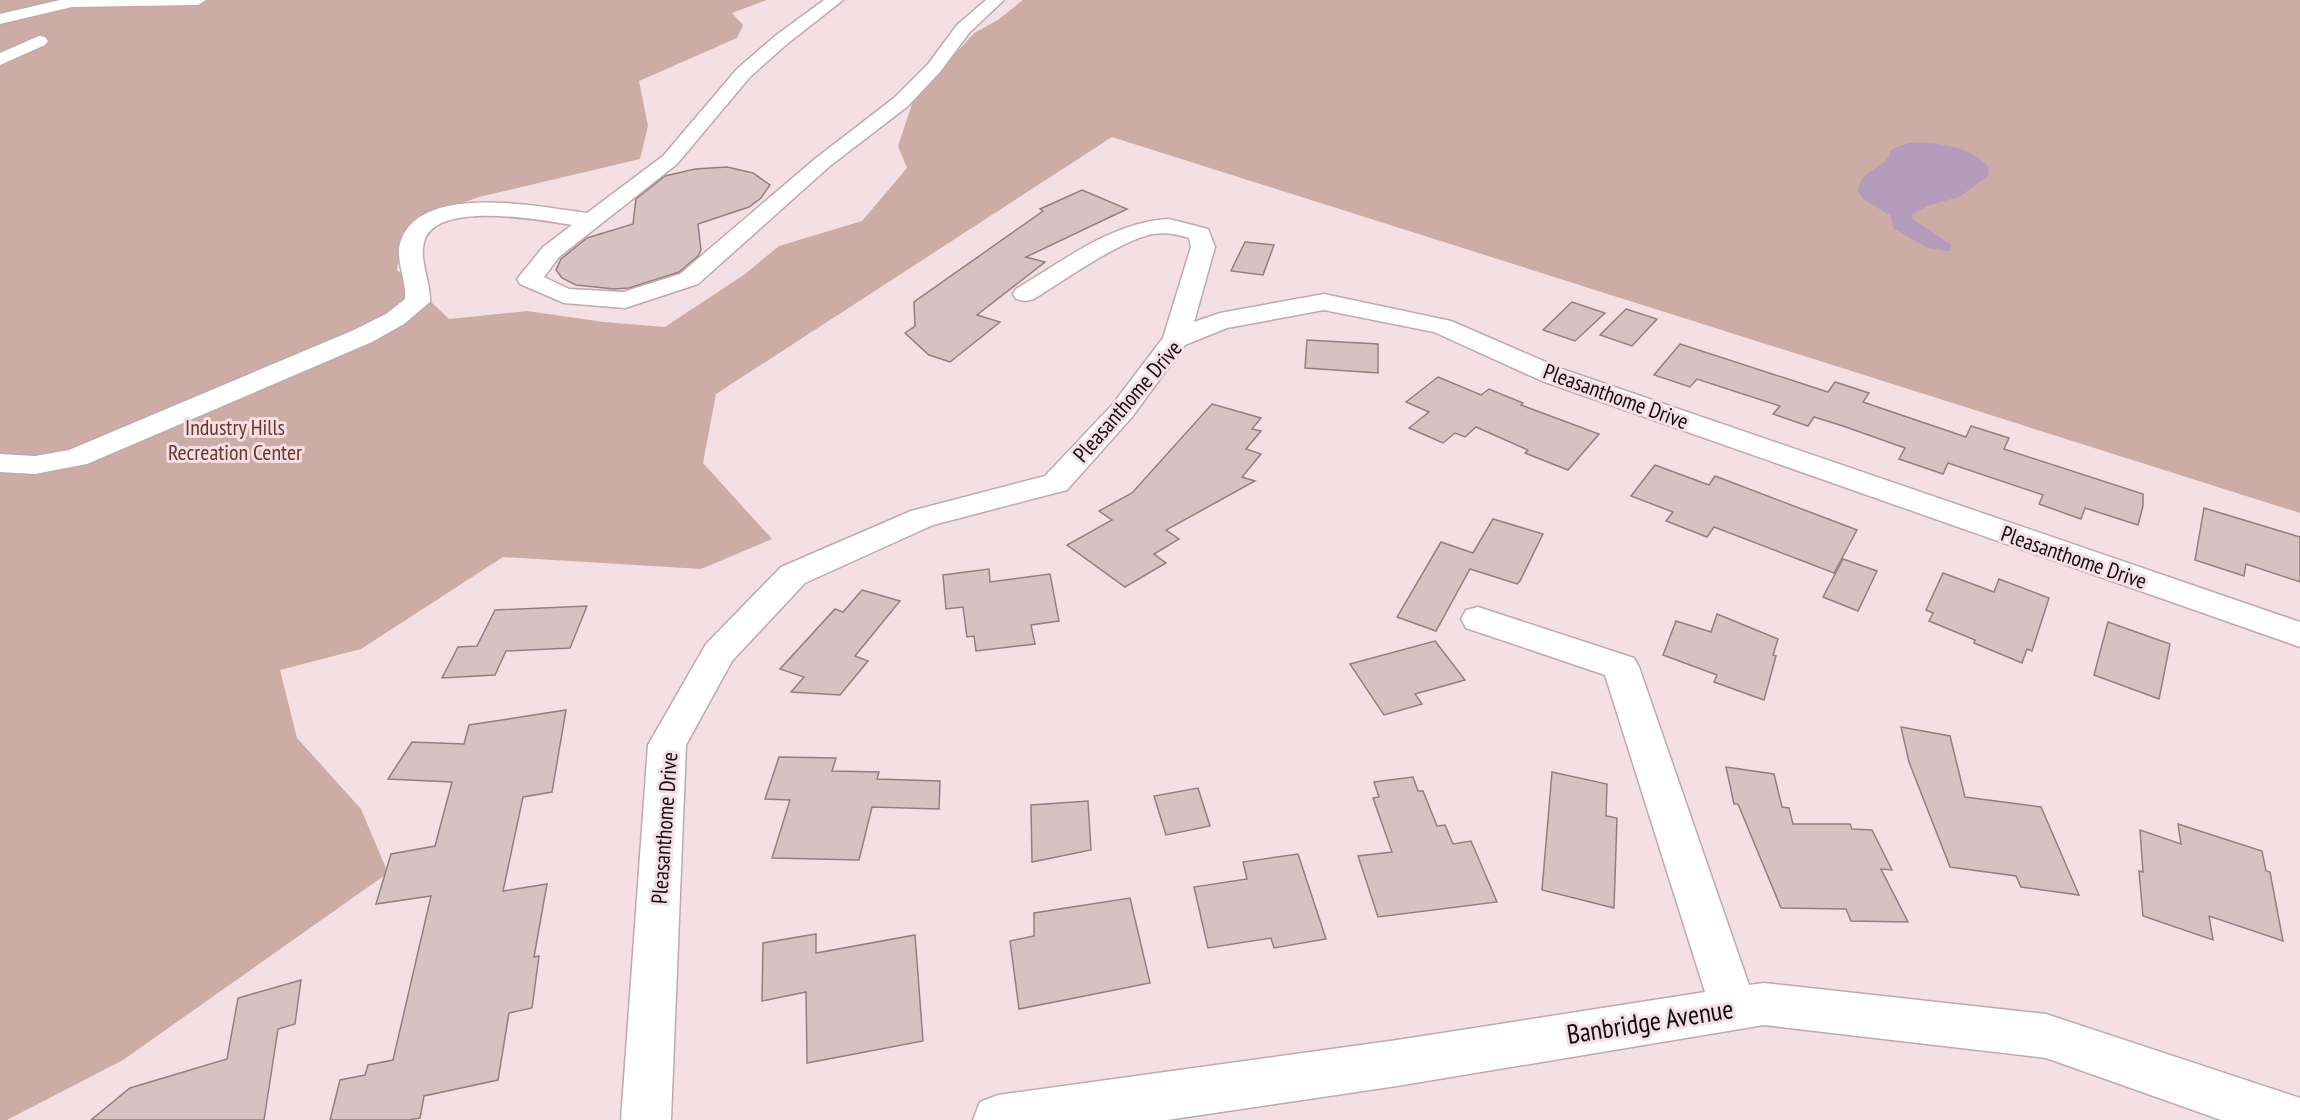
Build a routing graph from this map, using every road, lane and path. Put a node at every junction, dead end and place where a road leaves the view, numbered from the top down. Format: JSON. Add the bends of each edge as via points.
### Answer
{"nodes":[{"id":1,"x":198,"y":0,"type":"edge"},
{"id":2,"x":835,"y":0,"type":"edge"},
{"id":3,"x":996,"y":0,"type":"edge"},
{"id":4,"x":0,"y":19,"type":"edge"},
{"id":5,"x":0,"y":30,"type":"edge"},
{"id":6,"x":0,"y":60,"type":"edge"},
{"id":7,"x":592,"y":220,"type":"junction"},
{"id":8,"x":1025,"y":294,"type":"dead end"},
{"id":9,"x":1176,"y":339,"type":"junction"},
{"id":10,"x":0,"y":463,"type":"edge"},
{"id":11,"x":1478,"y":619,"type":"dead end"},
{"id":12,"x":2300,"y":635,"type":"edge"},
{"id":13,"x":1734,"y":1009,"type":"junction"},
{"id":14,"x":1012,"y":1119,"type":"edge"},
{"id":15,"x":646,"y":1120,"type":"edge"},
{"id":16,"x":2292,"y":1120,"type":"edge"}],
"edges":[{"from":1,"to":4,"type":"street","via":[[72,2]]},
{"from":2,"to":7,"type":"street","via":[[766,52],[720,98],[670,160]]},
{"from":3,"to":7,"type":"street","via":[[963,29],[934,68],[901,102],[823,162],[690,279],[624,300],[564,296],[529,279],[551,252]]},
{"from":5,"to":6,"type":"street","via":[[39,41]]},
{"from":7,"to":10,"type":"street","via":[[486,209],[457,210],[434,218],[419,226],[412,241],[411,255],[420,290],[417,302],[395,319],[325,354],[76,458],[35,465]]},
{"from":8,"to":9,"type":"street","via":[[1125,234],[1151,227],[1187,228],[1200,234],[1203,247]]},
{"from":9,"to":12,"type":"street","name":"Pleasanthome Drive","via":[[1220,321],[1324,302],[1442,326],[1552,375]]},
{"from":9,"to":15,"type":"street","name":"Pleasanthome Drive","via":[[1122,411],[1056,483],[922,518],[794,575],[718,653],[668,745]]},
{"from":11,"to":13,"type":"street","via":[[1621,667]]},
{"from":13,"to":14,"type":"street","name":"Banbridge Avenue"},
{"from":13,"to":16,"type":"street","name":"Banbridge Avenue","via":[[1764,1004],[2046,1036]]}]}
